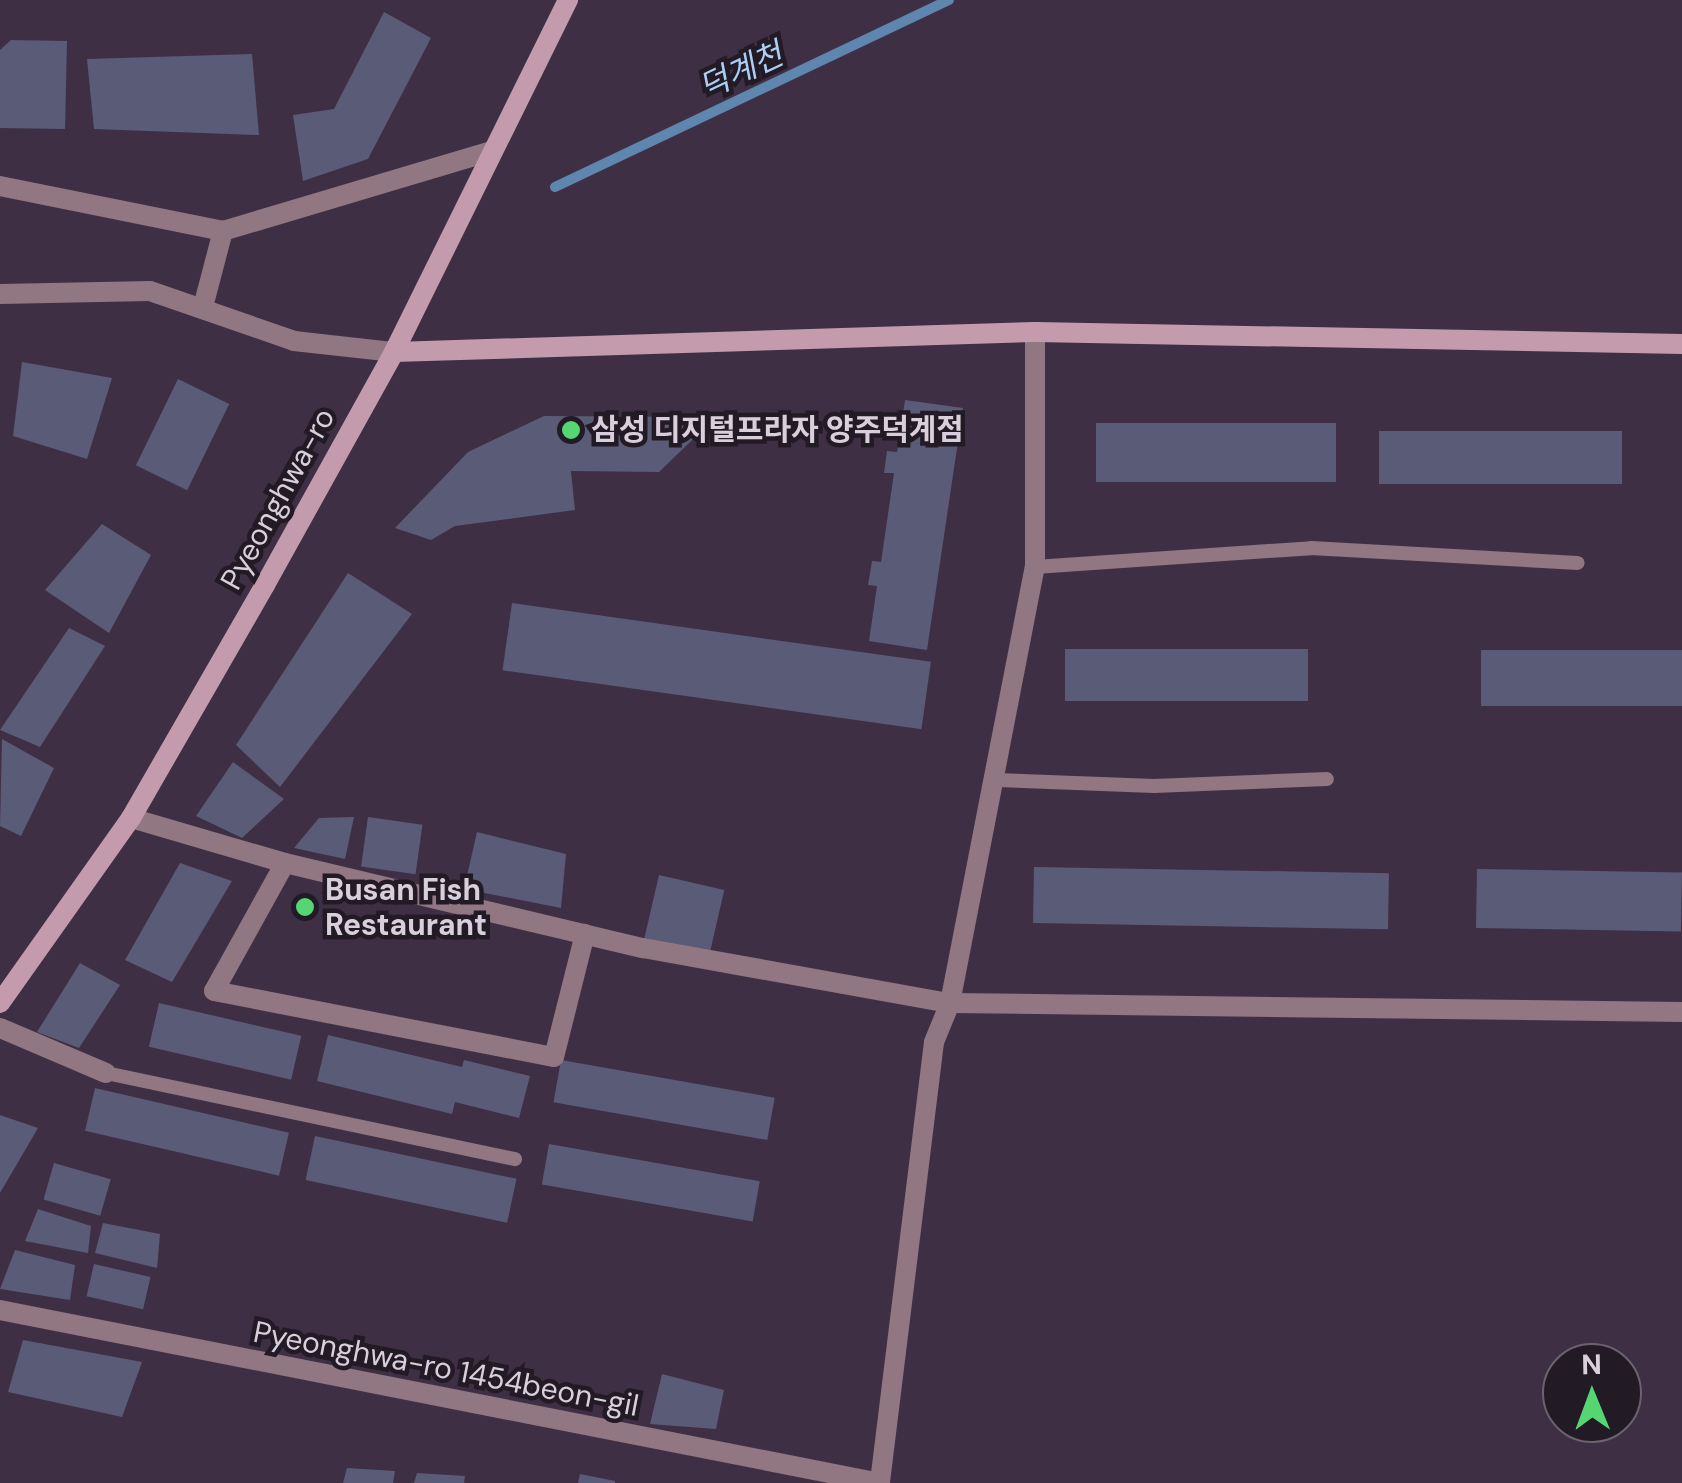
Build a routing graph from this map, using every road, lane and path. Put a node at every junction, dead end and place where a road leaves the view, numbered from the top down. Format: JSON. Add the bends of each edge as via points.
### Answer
{"nodes":[{"id":1,"x":568,"y":0,"type":"edge"},
{"id":2,"x":492,"y":152,"type":"junction"},
{"id":3,"x":0,"y":186,"type":"edge"},
{"id":4,"x":222,"y":231,"type":"junction"},
{"id":5,"x":0,"y":294,"type":"edge"},
{"id":6,"x":203,"y":307,"type":"junction"},
{"id":7,"x":1036,"y":332,"type":"junction"},
{"id":8,"x":1682,"y":344,"type":"edge"},
{"id":9,"x":394,"y":352,"type":"junction"},
{"id":10,"x":1578,"y":563,"type":"dead end"},
{"id":11,"x":1035,"y":567,"type":"junction"},
{"id":12,"x":997,"y":780,"type":"junction"},
{"id":13,"x":1327,"y":780,"type":"dead end"},
{"id":14,"x":131,"y":818,"type":"junction"},
{"id":15,"x":285,"y":863,"type":"junction"},
{"id":16,"x":585,"y":934,"type":"junction"},
{"id":17,"x":0,"y":1003,"type":"edge"},
{"id":18,"x":950,"y":1004,"type":"junction"},
{"id":19,"x":1682,"y":1012,"type":"edge"},
{"id":20,"x":0,"y":1028,"type":"edge"},
{"id":21,"x":106,"y":1073,"type":"joint"},
{"id":22,"x":515,"y":1159,"type":"dead end"},
{"id":23,"x":0,"y":1310,"type":"edge"},
{"id":24,"x":880,"y":1483,"type":"edge"}],
"edges":[{"from":1,"to":2,"type":"main road","name":"Pyeonghwa-ro"},
{"from":2,"to":4,"type":"street"},
{"from":2,"to":9,"type":"main road","name":"Pyeonghwa-ro"},
{"from":3,"to":4,"type":"street"},
{"from":4,"to":6,"type":"street"},
{"from":5,"to":6,"type":"street","via":[[150,291]]},
{"from":6,"to":9,"type":"street","via":[[294,341]]},
{"from":7,"to":8,"type":"main road"},
{"from":7,"to":9,"type":"main road"},
{"from":7,"to":11,"type":"street"},
{"from":9,"to":14,"type":"main road","name":"Pyeonghwa-ro"},
{"from":10,"to":11,"type":"lane","via":[[1311,548]]},
{"from":11,"to":12,"type":"street"},
{"from":12,"to":13,"type":"lane","via":[[1154,786]]},
{"from":12,"to":18,"type":"street"},
{"from":14,"to":15,"type":"street"},
{"from":14,"to":17,"type":"main road","name":"Pyeonghwa-ro"},
{"from":15,"to":16,"type":"street"},
{"from":15,"to":16,"type":"street","via":[[214,990],[554,1057]]},
{"from":16,"to":18,"type":"street"},
{"from":18,"to":19,"type":"street"},
{"from":18,"to":24,"type":"street","via":[[934,1042]]},
{"from":20,"to":21,"type":"street"},
{"from":21,"to":22,"type":"lane"},
{"from":23,"to":24,"type":"street","name":"Pyeonghwa-ro 1454beon-gil"}]}
